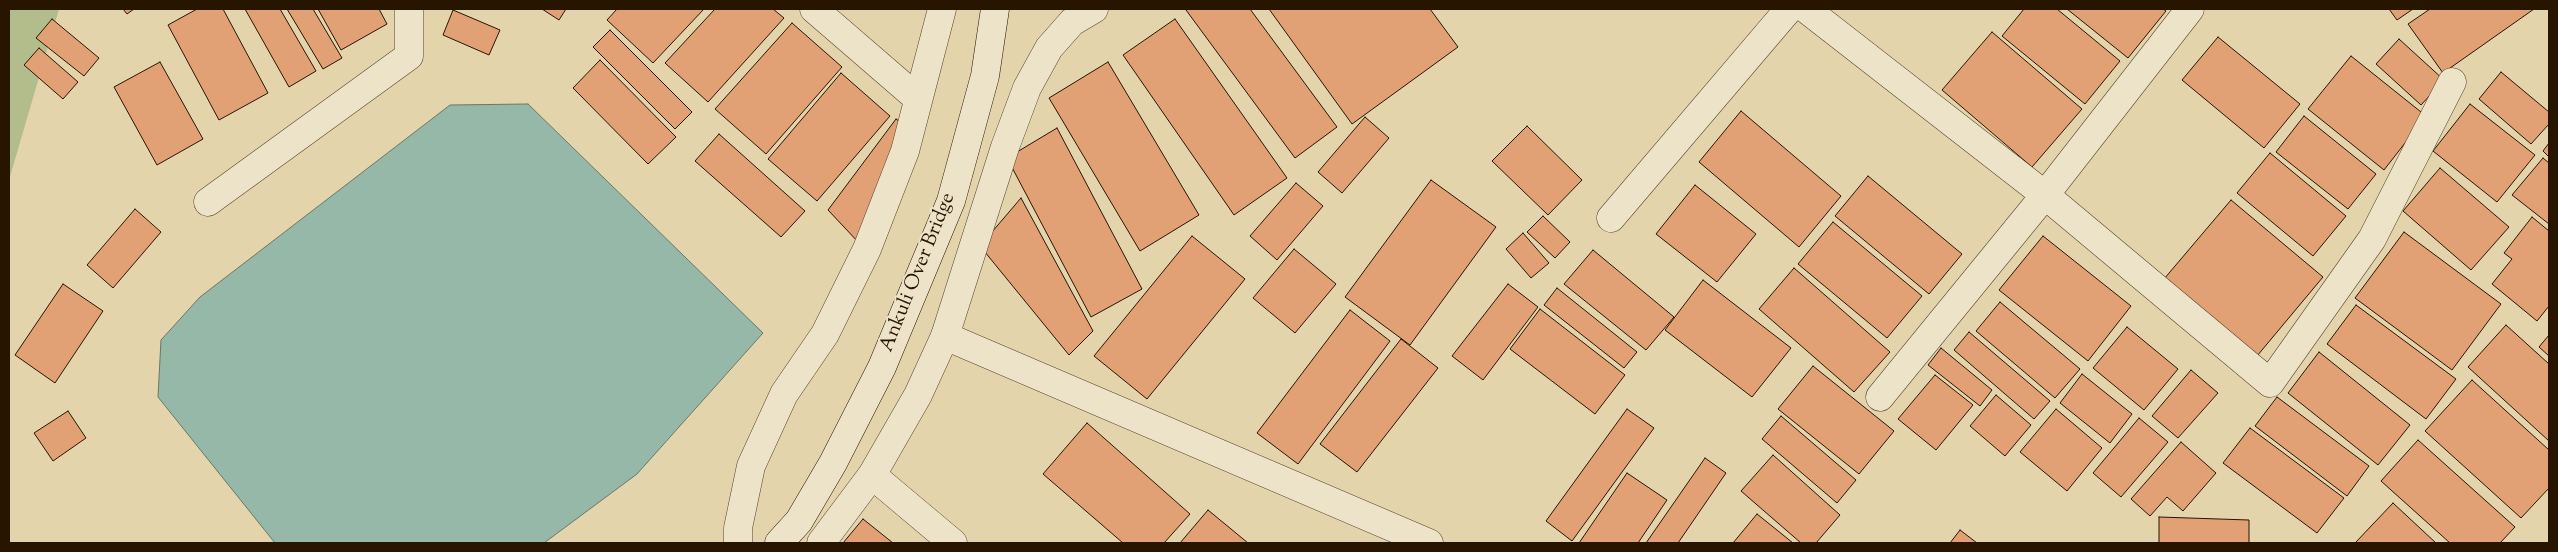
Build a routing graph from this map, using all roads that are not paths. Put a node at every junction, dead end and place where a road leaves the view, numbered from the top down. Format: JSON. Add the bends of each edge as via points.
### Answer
{"nodes":[{"id":1,"x":409,"y":9,"type":"edge"},
{"id":2,"x":814,"y":9,"type":"edge"},
{"id":3,"x":942,"y":9,"type":"edge"},
{"id":4,"x":995,"y":9,"type":"edge"},
{"id":5,"x":1094,"y":9,"type":"edge"},
{"id":6,"x":1789,"y":9,"type":"edge"},
{"id":7,"x":1806,"y":9,"type":"edge"},
{"id":8,"x":2190,"y":9,"type":"edge"},
{"id":9,"x":2452,"y":82,"type":"dead end"},
{"id":10,"x":917,"y":98,"type":"junction"},
{"id":11,"x":2044,"y":195,"type":"junction"},
{"id":12,"x":208,"y":202,"type":"dead end"},
{"id":13,"x":1611,"y":218,"type":"dead end"},
{"id":14,"x":946,"y":336,"type":"junction"},
{"id":15,"x":1880,"y":397,"type":"dead end"},
{"id":16,"x":872,"y":475,"type":"junction"},
{"id":17,"x":738,"y":543,"type":"edge"},
{"id":18,"x":779,"y":543,"type":"edge"},
{"id":19,"x":821,"y":543,"type":"edge"},
{"id":20,"x":953,"y":543,"type":"edge"},
{"id":21,"x":1429,"y":543,"type":"edge"}],
"edges":[{"from":1,"to":12,"type":"street","via":[[409,56]]},
{"from":2,"to":10,"type":"street"},
{"from":3,"to":10,"type":"street"},
{"from":4,"to":18,"type":"street","name":"Ankuli Over Bridge","via":[[984,76],[950,201],[882,367],[833,463],[798,521]]},
{"from":5,"to":14,"type":"street","via":[[1072,22],[1049,48],[1027,88],[1005,147]]},
{"from":6,"to":13,"type":"street"},
{"from":7,"to":11,"type":"street"},
{"from":8,"to":11,"type":"street"},
{"from":9,"to":11,"type":"street","via":[[2372,239],[2270,383]]},
{"from":10,"to":17,"type":"street","via":[[905,150],[867,249],[825,334],[784,394],[751,466]]},
{"from":11,"to":15,"type":"street"},
{"from":14,"to":16,"type":"street","via":[[918,395]]},
{"from":14,"to":21,"type":"street"},
{"from":16,"to":19,"type":"street"},
{"from":16,"to":20,"type":"street"}]}
